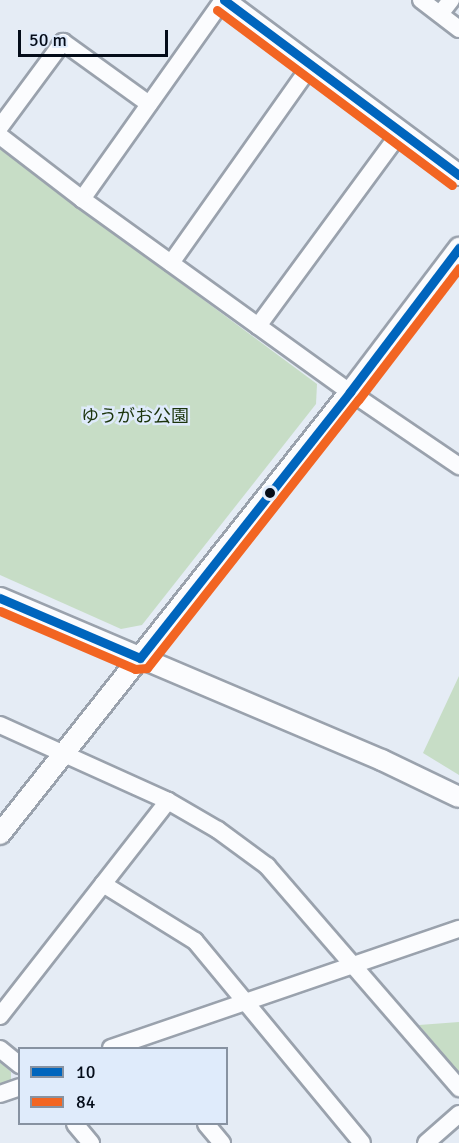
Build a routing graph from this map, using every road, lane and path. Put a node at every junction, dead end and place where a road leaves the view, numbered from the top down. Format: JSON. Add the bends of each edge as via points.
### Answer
{"nodes":[{"id":1,"x":223,"y":0,"type":"edge"},
{"id":2,"x":420,"y":0,"type":"edge"},
{"id":3,"x":451,"y":0,"type":"edge"},
{"id":4,"x":440,"y":15,"type":"junction"},
{"id":5,"x":459,"y":29,"type":"edge"},
{"id":6,"x":310,"y":65,"type":"junction"},
{"id":7,"x":149,"y":104,"type":"junction"},
{"id":8,"x":0,"y":127,"type":"edge"},
{"id":9,"x":400,"y":133,"type":"junction"},
{"id":10,"x":0,"y":136,"type":"edge"},
{"id":11,"x":459,"y":175,"type":"edge"},
{"id":12,"x":82,"y":199,"type":"junction"},
{"id":13,"x":459,"y":248,"type":"edge"},
{"id":14,"x":171,"y":263,"type":"junction"},
{"id":15,"x":258,"y":326,"type":"junction"},
{"id":16,"x":350,"y":392,"type":"junction"},
{"id":17,"x":459,"y":466,"type":"edge"},
{"id":18,"x":0,"y":598,"type":"edge"},
{"id":19,"x":140,"y":658,"type":"junction"},
{"id":20,"x":0,"y":725,"type":"edge"},
{"id":21,"x":64,"y":752,"type":"junction"},
{"id":22,"x":459,"y":797,"type":"edge"},
{"id":23,"x":168,"y":801,"type":"junction"},
{"id":24,"x":0,"y":834,"type":"edge"},
{"id":25,"x":103,"y":884,"type":"junction"},
{"id":26,"x":459,"y":929,"type":"edge"},
{"id":27,"x":355,"y":965,"type":"junction"},
{"id":28,"x":246,"y":1001,"type":"junction"},
{"id":29,"x":0,"y":1016,"type":"edge"},
{"id":30,"x":138,"y":1043,"type":"edge"},
{"id":31,"x":116,"y":1047,"type":"edge"},
{"id":32,"x":0,"y":1049,"type":"edge"},
{"id":33,"x":18,"y":1063,"type":"edge"},
{"id":34,"x":18,"y":1088,"type":"edge"},
{"id":35,"x":459,"y":1088,"type":"edge"},
{"id":36,"x":0,"y":1094,"type":"edge"},
{"id":37,"x":459,"y":1114,"type":"edge"},
{"id":38,"x":76,"y":1125,"type":"edge"},
{"id":39,"x":207,"y":1125,"type":"edge"},
{"id":40,"x":92,"y":1143,"type":"edge"},
{"id":41,"x":222,"y":1143,"type":"edge"},
{"id":42,"x":362,"y":1143,"type":"edge"},
{"id":43,"x":426,"y":1143,"type":"edge"}],
"edges":[{"from":1,"to":6,"type":"street"},
{"from":1,"to":7,"type":"street"},
{"from":2,"to":4,"type":"street"},
{"from":3,"to":4,"type":"street"},
{"from":4,"to":5,"type":"street"},
{"from":6,"to":9,"type":"street"},
{"from":6,"to":14,"type":"street"},
{"from":7,"to":8,"type":"street","via":[[63,42]]},
{"from":7,"to":12,"type":"street"},
{"from":9,"to":11,"type":"street"},
{"from":9,"to":15,"type":"street"},
{"from":10,"to":12,"type":"street"},
{"from":12,"to":14,"type":"street"},
{"from":13,"to":16,"type":"street"},
{"from":14,"to":15,"type":"street"},
{"from":15,"to":16,"type":"street"},
{"from":16,"to":17,"type":"street"},
{"from":16,"to":19,"type":"street"},
{"from":18,"to":19,"type":"street"},
{"from":19,"to":21,"type":"street"},
{"from":19,"to":22,"type":"street","via":[[382,760]]},
{"from":20,"to":21,"type":"street"},
{"from":21,"to":23,"type":"street"},
{"from":21,"to":24,"type":"street"},
{"from":23,"to":25,"type":"street"},
{"from":23,"to":27,"type":"street","via":[[218,830],[267,866]]},
{"from":25,"to":28,"type":"street","via":[[195,941]]},
{"from":25,"to":29,"type":"street"},
{"from":26,"to":27,"type":"street"},
{"from":27,"to":28,"type":"street"},
{"from":27,"to":35,"type":"street"},
{"from":28,"to":30,"type":"street"},
{"from":28,"to":42,"type":"street"},
{"from":30,"to":31,"type":"street"},
{"from":32,"to":33,"type":"street"},
{"from":34,"to":36,"type":"street"},
{"from":37,"to":43,"type":"street"},
{"from":38,"to":40,"type":"street"},
{"from":39,"to":41,"type":"street"}]}
